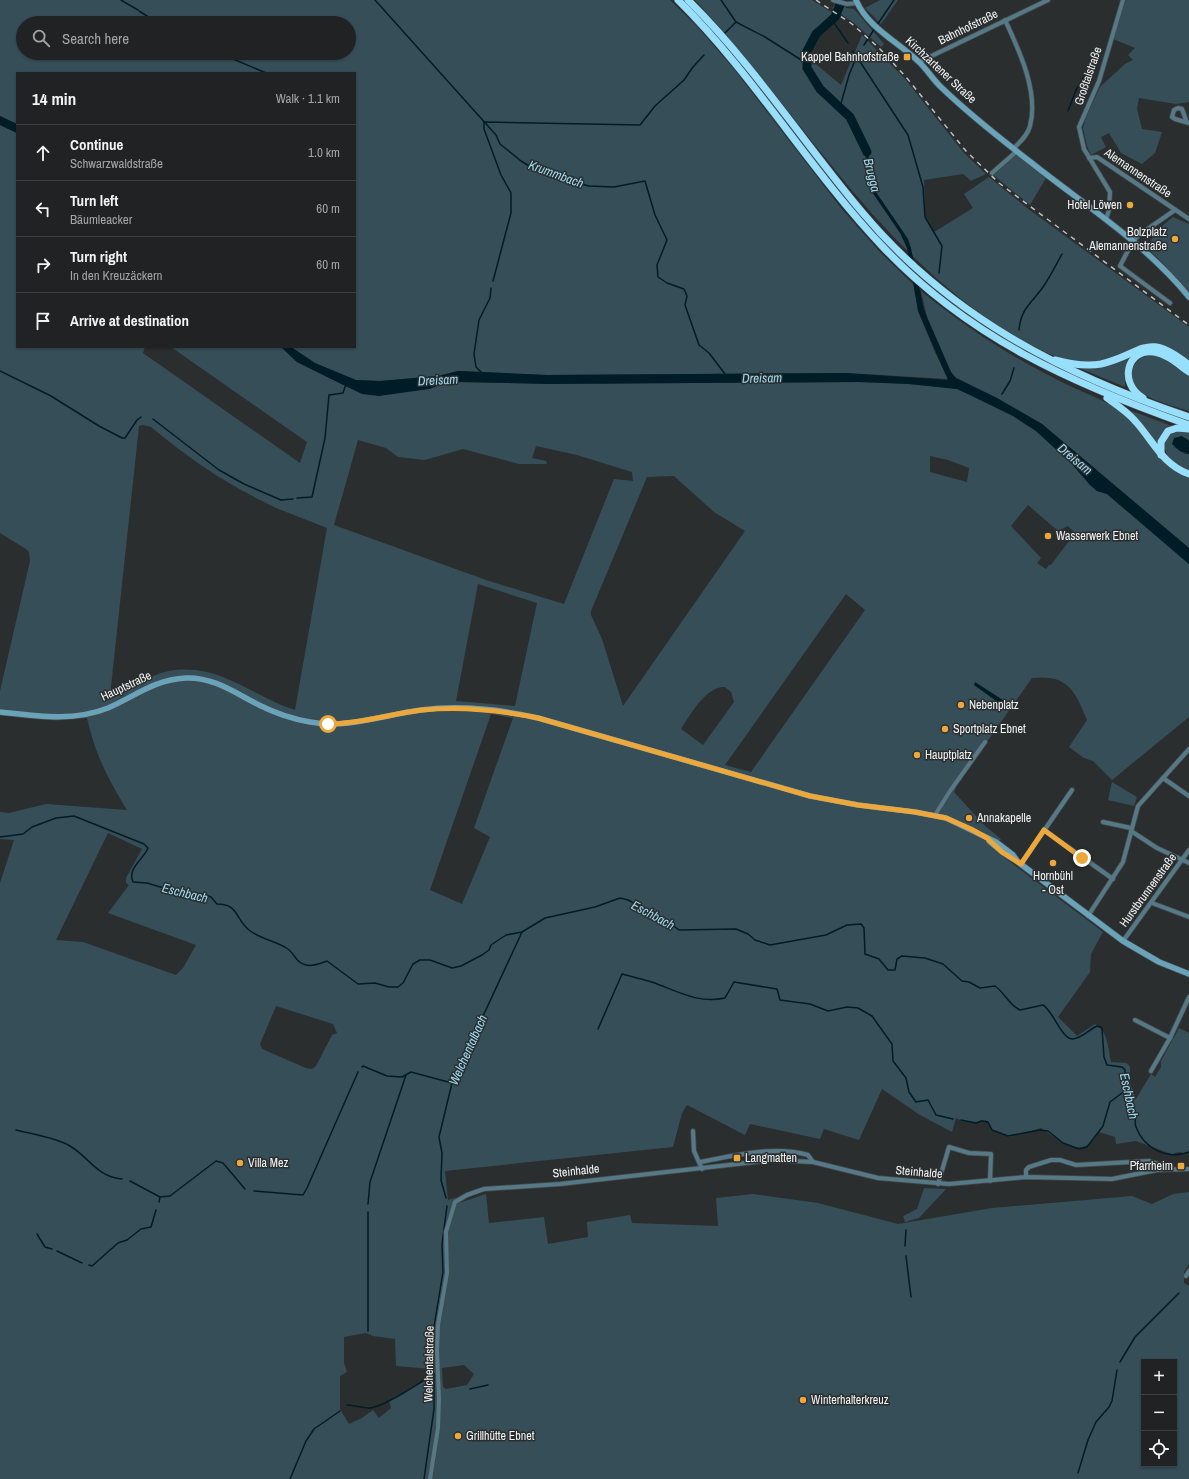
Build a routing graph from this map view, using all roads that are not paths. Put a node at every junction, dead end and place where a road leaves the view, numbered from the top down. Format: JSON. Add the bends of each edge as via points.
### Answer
{"nodes":[{"id":1,"x":678,"y":0,"type":"edge"},
{"id":2,"x":688,"y":0,"type":"edge"},
{"id":3,"x":1048,"y":0,"type":"edge"},
{"id":4,"x":1123,"y":0,"type":"edge"},
{"id":5,"x":835,"y":1,"type":"edge"},
{"id":6,"x":857,"y":2,"type":"edge"},
{"id":7,"x":1005,"y":20,"type":"junction"},
{"id":8,"x":919,"y":62,"type":"junction"},
{"id":9,"x":1015,"y":150,"type":"junction"},
{"id":10,"x":1089,"y":158,"type":"junction"},
{"id":11,"x":992,"y":172,"type":"dead end"},
{"id":12,"x":1175,"y":210,"type":"junction"},
{"id":13,"x":1106,"y":219,"type":"junction"},
{"id":14,"x":1189,"y":219,"type":"edge"},
{"id":15,"x":1133,"y":242,"type":"junction"},
{"id":16,"x":1189,"y":297,"type":"edge"},
{"id":17,"x":1170,"y":303,"type":"dead end"},
{"id":18,"x":1042,"y":356,"type":"junction"},
{"id":19,"x":1189,"y":365,"type":"edge"},
{"id":20,"x":1189,"y":372,"type":"edge"},
{"id":21,"x":1097,"y":391,"type":"junction"},
{"id":22,"x":1159,"y":407,"type":"junction"},
{"id":23,"x":1189,"y":417,"type":"edge"},
{"id":24,"x":1189,"y":426,"type":"edge"},
{"id":25,"x":1189,"y":429,"type":"edge"},
{"id":26,"x":1162,"y":455,"type":"junction"},
{"id":27,"x":1189,"y":474,"type":"edge"},
{"id":28,"x":0,"y":712,"type":"edge"},
{"id":29,"x":986,"y":742,"type":"dead end"},
{"id":30,"x":1189,"y":749,"type":"edge"},
{"id":31,"x":1163,"y":778,"type":"junction"},
{"id":32,"x":1072,"y":790,"type":"dead end"},
{"id":33,"x":1189,"y":796,"type":"edge"},
{"id":34,"x":935,"y":815,"type":"junction"},
{"id":35,"x":1103,"y":822,"type":"dead end"},
{"id":36,"x":1131,"y":829,"type":"junction"},
{"id":37,"x":1044,"y":830,"type":"junction"},
{"id":38,"x":1189,"y":850,"type":"edge"},
{"id":39,"x":1182,"y":860,"type":"junction"},
{"id":40,"x":1019,"y":863,"type":"junction"},
{"id":41,"x":1189,"y":863,"type":"edge"},
{"id":42,"x":1113,"y":879,"type":"junction"},
{"id":43,"x":1152,"y":903,"type":"junction"},
{"id":44,"x":1088,"y":916,"type":"junction"},
{"id":45,"x":1189,"y":917,"type":"edge"},
{"id":46,"x":1123,"y":942,"type":"junction"},
{"id":47,"x":1189,"y":974,"type":"edge"},
{"id":48,"x":1189,"y":997,"type":"edge"},
{"id":49,"x":1135,"y":1020,"type":"dead end"},
{"id":50,"x":1170,"y":1038,"type":"junction"},
{"id":51,"x":1151,"y":1071,"type":"dead end"},
{"id":52,"x":693,"y":1131,"type":"dead end"},
{"id":53,"x":700,"y":1162,"type":"junction"},
{"id":54,"x":813,"y":1162,"type":"junction"},
{"id":55,"x":702,"y":1169,"type":"junction"},
{"id":56,"x":1189,"y":1169,"type":"edge"},
{"id":57,"x":1174,"y":1170,"type":"junction"},
{"id":58,"x":1026,"y":1177,"type":"junction"},
{"id":59,"x":990,"y":1181,"type":"junction"},
{"id":60,"x":938,"y":1184,"type":"junction"},
{"id":61,"x":455,"y":1202,"type":"joint"},
{"id":62,"x":1189,"y":1272,"type":"edge"},
{"id":63,"x":1186,"y":1276,"type":"dead end"},
{"id":64,"x":430,"y":1479,"type":"edge"}],
"edges":[{"from":1,"to":21,"type":"highway","via":[[744,75],[856,217],[906,270],[977,327],[1055,372]]},
{"from":2,"to":18,"type":"highway","via":[[742,59],[862,213],[904,257],[925,277],[984,322]]},
{"from":3,"to":7,"type":"street","name":"Bahnhofstraße"},
{"from":4,"to":10,"type":"street","name":"Großtalstraße","via":[[1099,80],[1079,127]]},
{"from":5,"to":6,"type":"street"},
{"from":6,"to":8,"type":"main road","name":"Kirchzartener Straße","via":[[879,28]]},
{"from":7,"to":8,"type":"street","name":"Bahnhofstraße"},
{"from":7,"to":9,"type":"street","via":[[1025,67],[1031,93],[1030,126]]},
{"from":8,"to":9,"type":"main road","name":"Kirchzartener Straße","via":[[942,88]]},
{"from":9,"to":11,"type":"street"},
{"from":9,"to":13,"type":"main road","name":"Kirchzartener Straße"},
{"from":10,"to":12,"type":"street","name":"Alemannenstraße","via":[[1097,157]]},
{"from":10,"to":13,"type":"street","name":"Großtalstraße","via":[[1110,192],[1110,210]]},
{"from":12,"to":14,"type":"street","name":"Alemannenstraße"},
{"from":12,"to":15,"type":"street","name":"Alemannenstraße"},
{"from":13,"to":15,"type":"main road","name":"Kirchzartener Straße"},
{"from":15,"to":16,"type":"main road","name":"Kirchzartener Straße","via":[[1166,271]]},
{"from":15,"to":17,"type":"street","name":"Alemannenstraße","via":[[1120,266]]},
{"from":18,"to":19,"type":"highway","via":[[1072,364],[1100,364],[1142,347],[1155,346],[1165,349]]},
{"from":18,"to":22,"type":"highway","via":[[1098,383]]},
{"from":20,"to":22,"type":"highway","via":[[1155,352],[1144,354],[1132,362],[1128,374],[1131,388]]},
{"from":21,"to":24,"type":"highway"},
{"from":21,"to":26,"type":"highway","via":[[1130,416]]},
{"from":22,"to":23,"type":"highway"},
{"from":25,"to":26,"type":"highway","via":[[1177,428],[1168,431],[1161,442]]},
{"from":26,"to":27,"type":"highway","via":[[1176,468]]},
{"from":28,"to":34,"type":"main road","name":"Hauptstraße","via":[[37,716],[86,714],[107,708],[156,683],[187,678],[214,682],[291,718],[328,724],[349,724],[402,713],[444,708],[504,711],[538,718],[810,796]]},
{"from":29,"to":34,"type":"street"},
{"from":30,"to":31,"type":"street"},
{"from":31,"to":33,"type":"street"},
{"from":31,"to":36,"type":"street","via":[[1138,806]]},
{"from":32,"to":37,"type":"street"},
{"from":34,"to":40,"type":"main road","name":"Hauptstraße","via":[[954,821],[1006,848]]},
{"from":35,"to":36,"type":"street"},
{"from":36,"to":39,"type":"street","via":[[1157,848]]},
{"from":36,"to":42,"type":"street","via":[[1123,862]]},
{"from":37,"to":40,"type":"street"},
{"from":37,"to":42,"type":"street"},
{"from":38,"to":39,"type":"street","name":"Hurstbrunnenstraße"},
{"from":39,"to":41,"type":"street"},
{"from":39,"to":43,"type":"street","name":"Hurstbrunnenstraße"},
{"from":40,"to":44,"type":"main road","name":"Hauptstraße"},
{"from":42,"to":44,"type":"street"},
{"from":43,"to":45,"type":"street"},
{"from":43,"to":46,"type":"street","name":"Hurstbrunnenstraße"},
{"from":44,"to":46,"type":"main road","name":"Hauptstraße"},
{"from":46,"to":47,"type":"main road","name":"Hauptstraße"},
{"from":48,"to":50,"type":"street"},
{"from":49,"to":50,"type":"street"},
{"from":50,"to":51,"type":"street"},
{"from":52,"to":53,"type":"street","via":[[694,1151]]},
{"from":53,"to":54,"type":"street","name":"Steinhalde","via":[[763,1152],[796,1152],[808,1155]]},
{"from":53,"to":55,"type":"street"},
{"from":54,"to":55,"type":"street","name":"Steinhalde","via":[[752,1161]]},
{"from":54,"to":60,"type":"street","name":"Steinhalde","via":[[878,1178]]},
{"from":55,"to":61,"type":"street","name":"Steinhalde","via":[[484,1189]]},
{"from":56,"to":57,"type":"street","name":"Steinhalde"},
{"from":57,"to":58,"type":"street","name":"Steinhalde","via":[[1157,1170],[1112,1178]]},
{"from":57,"to":58,"type":"street","name":"Steinhalde","via":[[1148,1161],[1076,1165],[1051,1160],[1029,1167],[1026,1170]]},
{"from":58,"to":59,"type":"street","name":"Steinhalde"},
{"from":59,"to":60,"type":"street","name":"Steinhalde"},
{"from":59,"to":60,"type":"street","via":[[991,1154],[970,1153],[950,1147]]},
{"from":61,"to":64,"type":"street","name":"Welchentalstraße","via":[[446,1232],[446,1273],[436,1351],[438,1428]]},
{"from":62,"to":63,"type":"street"}]}
